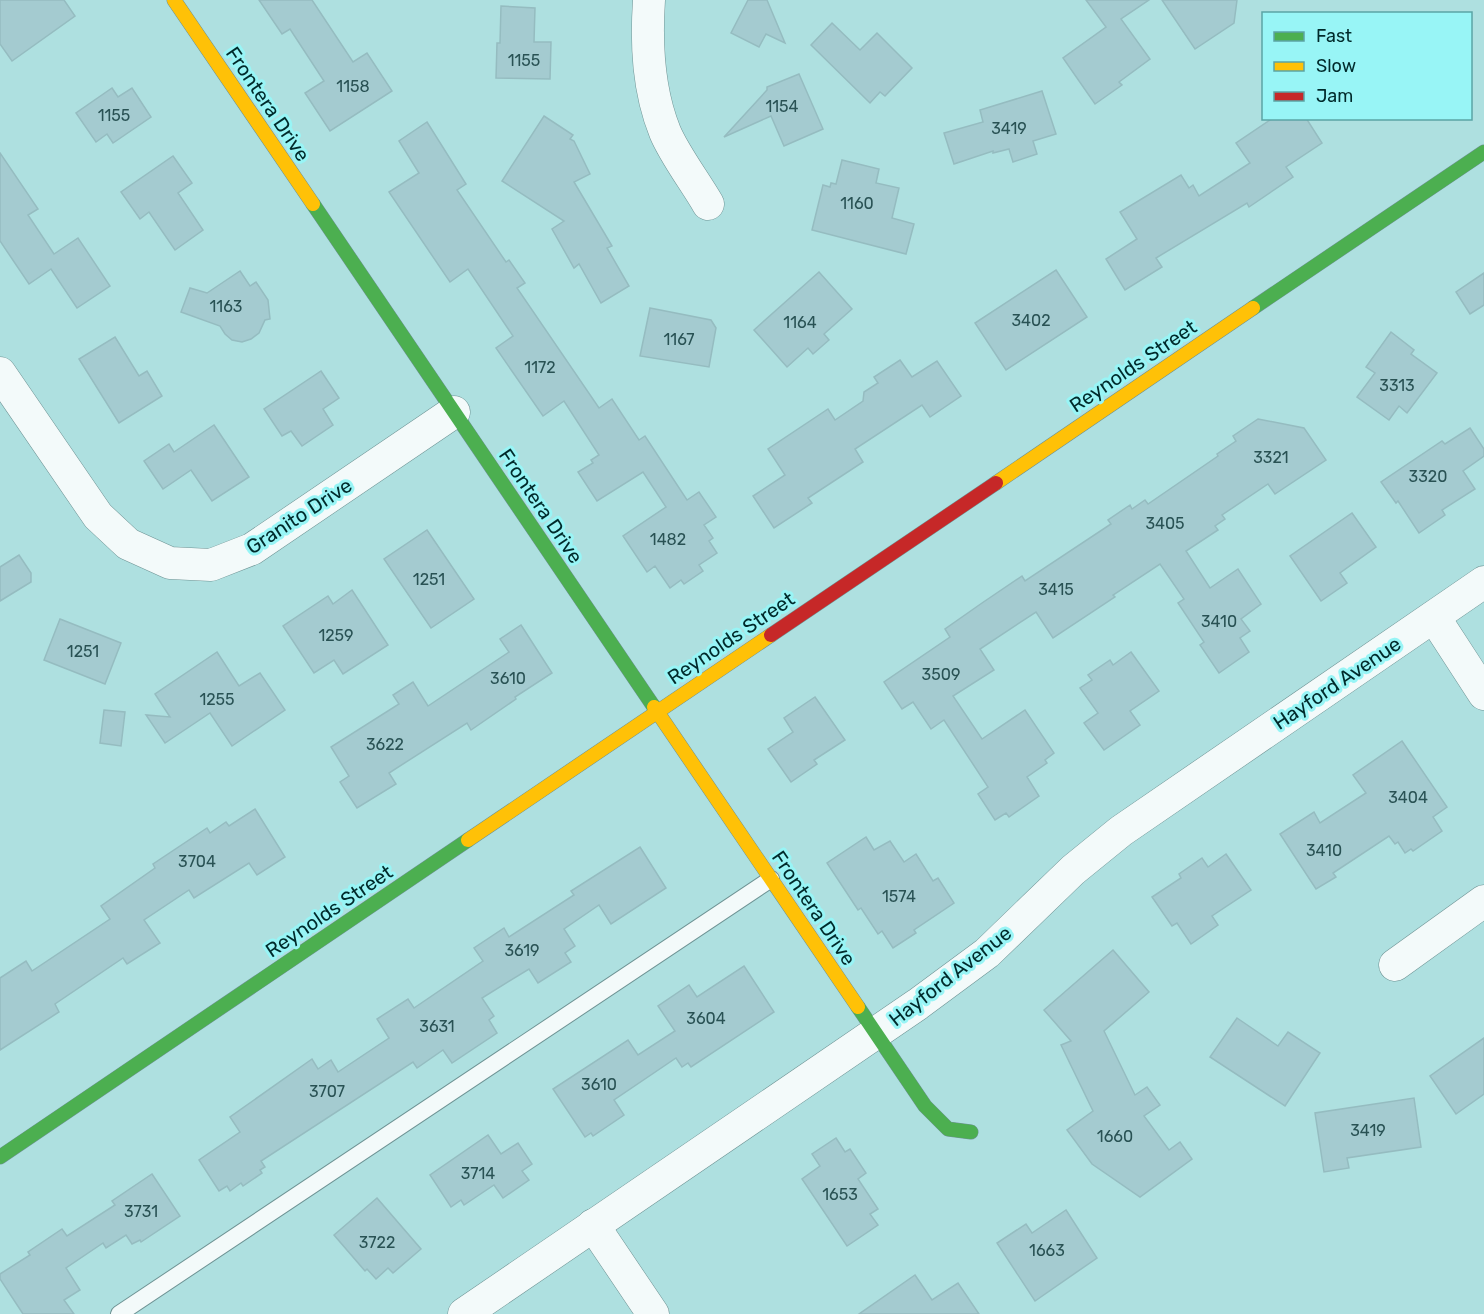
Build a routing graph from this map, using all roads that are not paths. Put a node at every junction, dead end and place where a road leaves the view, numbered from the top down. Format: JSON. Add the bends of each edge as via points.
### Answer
{"nodes":[{"id":1,"x":174,"y":0,"type":"edge"},
{"id":2,"x":649,"y":0,"type":"edge"},
{"id":3,"x":1484,"y":152,"type":"edge"},
{"id":4,"x":708,"y":204,"type":"dead end"},
{"id":5,"x":0,"y":373,"type":"edge"},
{"id":6,"x":454,"y":412,"type":"junction"},
{"id":7,"x":1484,"y":582,"type":"edge"},
{"id":8,"x":1434,"y":617,"type":"junction"},
{"id":9,"x":1484,"y":694,"type":"edge"},
{"id":10,"x":657,"y":712,"type":"junction"},
{"id":11,"x":771,"y":879,"type":"junction"},
{"id":12,"x":1484,"y":902,"type":"edge"},
{"id":13,"x":1395,"y":965,"type":"dead end"},
{"id":14,"x":875,"y":1033,"type":"junction"},
{"id":15,"x":971,"y":1132,"type":"dead end"},
{"id":16,"x":0,"y":1157,"type":"edge"},
{"id":17,"x":593,"y":1225,"type":"junction"},
{"id":18,"x":119,"y":1314,"type":"edge"},
{"id":19,"x":464,"y":1314,"type":"edge"},
{"id":20,"x":653,"y":1314,"type":"edge"}],
"edges":[{"from":1,"to":6,"type":"street","name":"Frontera Drive"},
{"from":2,"to":4,"type":"street","via":[[646,38],[651,84],[665,134]]},
{"from":3,"to":10,"type":"street","name":"Reynolds Street"},
{"from":5,"to":6,"type":"street","name":"Granito Drive","via":[[98,516],[128,544],[170,563],[211,565],[252,549]]},
{"from":6,"to":10,"type":"street","name":"Frontera Drive"},
{"from":7,"to":8,"type":"street","name":"Hayford Avenue"},
{"from":8,"to":9,"type":"street"},
{"from":8,"to":14,"type":"street","name":"Hayford Avenue","via":[[1121,831],[1073,870],[987,953]]},
{"from":10,"to":11,"type":"street","name":"Frontera Drive"},
{"from":10,"to":16,"type":"street","name":"Reynolds Street"},
{"from":11,"to":14,"type":"street","name":"Frontera Drive"},
{"from":11,"to":18,"type":"lane"},
{"from":12,"to":13,"type":"street"},
{"from":14,"to":15,"type":"street","name":"Frontera Drive","via":[[925,1106],[948,1129]]},
{"from":14,"to":17,"type":"street","name":"Hayford Avenue"},
{"from":17,"to":19,"type":"street","name":"Hayford Avenue"},
{"from":17,"to":20,"type":"street"}]}
